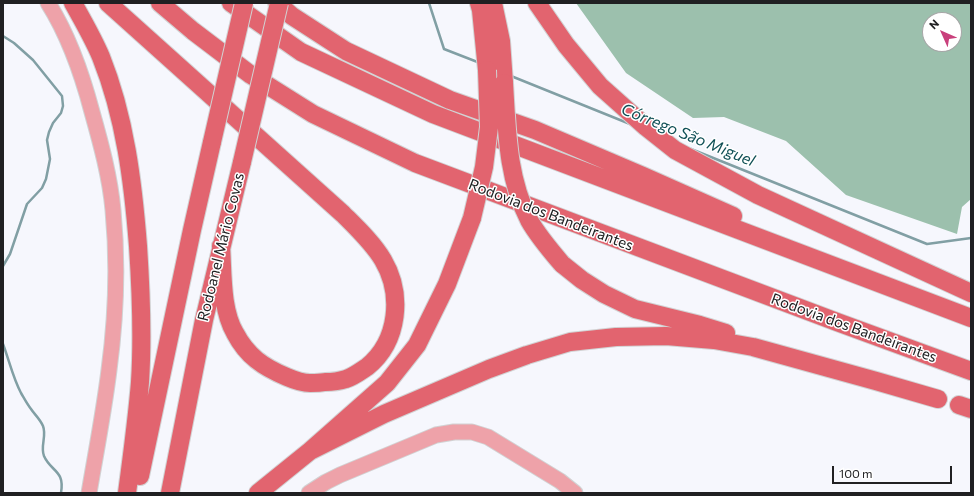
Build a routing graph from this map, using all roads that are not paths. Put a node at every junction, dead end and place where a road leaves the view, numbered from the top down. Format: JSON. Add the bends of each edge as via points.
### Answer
{"nodes":[{"id":1,"x":48,"y":3,"type":"edge"},
{"id":2,"x":73,"y":3,"type":"edge"},
{"id":3,"x":108,"y":3,"type":"edge"},
{"id":4,"x":160,"y":3,"type":"edge"},
{"id":5,"x":232,"y":3,"type":"edge"},
{"id":6,"x":244,"y":3,"type":"edge"},
{"id":7,"x":278,"y":3,"type":"edge"},
{"id":8,"x":479,"y":3,"type":"edge"},
{"id":9,"x":493,"y":3,"type":"edge"},
{"id":10,"x":537,"y":3,"type":"edge"},
{"id":11,"x":221,"y":246,"type":"junction"},
{"id":12,"x":855,"y":274,"type":"junction"},
{"id":13,"x":971,"y":293,"type":"edge"},
{"id":14,"x":971,"y":318,"type":"edge"},
{"id":15,"x":754,"y":347,"type":"junction"},
{"id":16,"x":971,"y":371,"type":"edge"},
{"id":17,"x":938,"y":399,"type":"dead end"},
{"id":18,"x":310,"y":451,"type":"junction"},
{"id":19,"x":88,"y":493,"type":"edge"},
{"id":20,"x":127,"y":493,"type":"edge"},
{"id":21,"x":136,"y":493,"type":"edge"},
{"id":22,"x":170,"y":493,"type":"edge"},
{"id":23,"x":258,"y":493,"type":"edge"},
{"id":24,"x":309,"y":493,"type":"edge"},
{"id":25,"x":575,"y":493,"type":"edge"}],
"edges":[{"from":1,"to":19,"type":"main road","via":[[60,21],[87,95],[106,164],[113,208],[116,267],[112,347]]},
{"from":2,"to":20,"type":"highway","via":[[101,58],[116,105],[126,146],[134,198],[141,287],[141,352]]},
{"from":3,"to":11,"type":"highway","via":[[343,214],[364,236],[383,260],[395,287],[396,305],[392,333],[386,344],[374,361],[346,379],[310,383],[270,370],[251,356],[234,332],[226,308]]},
{"from":4,"to":16,"type":"highway","name":"Rodovia dos Bandeirantes","via":[[251,75],[313,114],[415,163]]},
{"from":5,"to":12,"type":"highway","via":[[301,52],[433,114]]},
{"from":6,"to":21,"type":"highway","name":"Rodoanel Mário Covas","bridge":true},
{"from":7,"to":11,"type":"highway","name":"Rodoanel Mário Covas","bridge":true},
{"from":7,"to":12,"type":"highway","via":[[292,16],[346,52],[450,100],[536,130],[643,176]]},
{"from":8,"to":18,"type":"highway","bridge":true,"via":[[487,70],[489,126],[484,167],[472,218],[447,284],[417,345],[387,383]]},
{"from":9,"to":15,"type":"highway","bridge":true,"via":[[501,41],[508,152],[515,184],[529,219],[544,243],[562,264],[604,294],[635,309],[700,325],[731,335]]},
{"from":10,"to":13,"type":"highway","via":[[566,46],[600,86],[646,128],[675,150],[758,194]]},
{"from":11,"to":22,"type":"highway","name":"Rodoanel Mário Covas"},
{"from":12,"to":14,"type":"highway"},
{"from":15,"to":17,"type":"highway"},
{"from":15,"to":18,"type":"highway","via":[[666,336],[616,337],[570,342],[527,355],[452,384]]},
{"from":18,"to":23,"type":"highway"},
{"from":24,"to":25,"type":"main road","via":[[340,475],[436,435],[472,432],[488,437]]}]}
